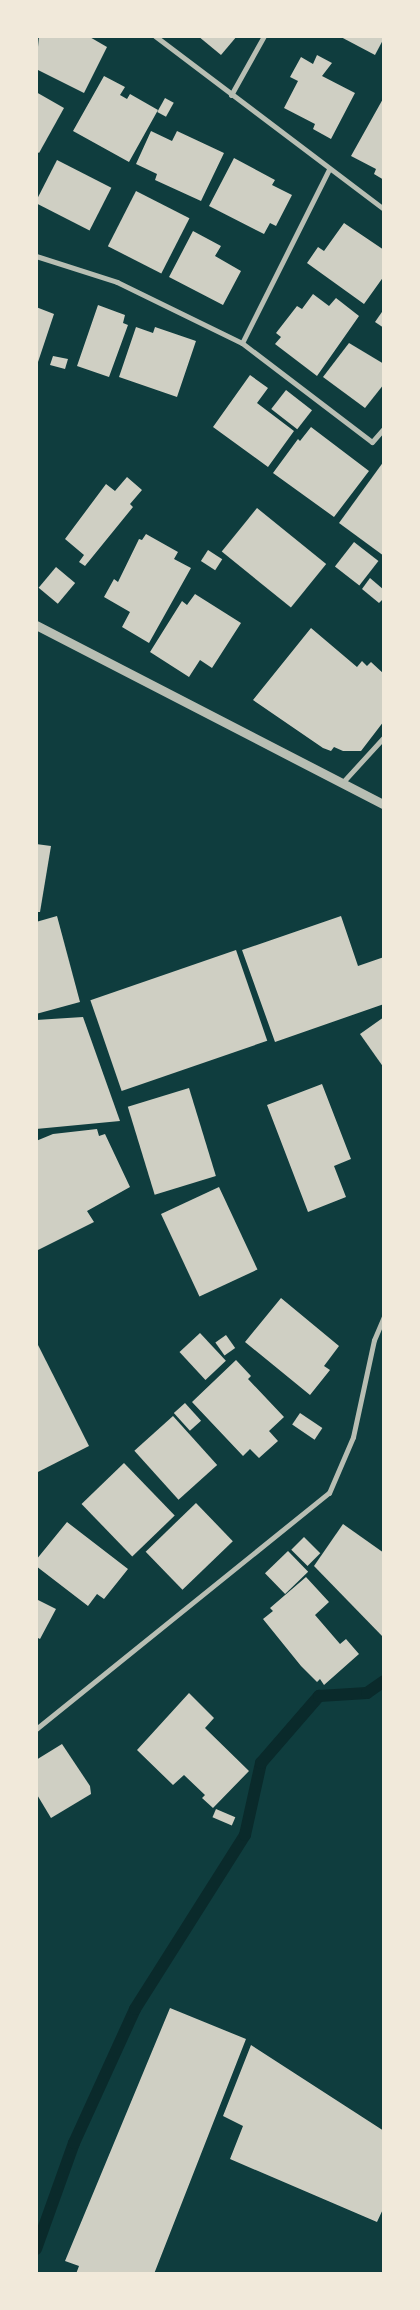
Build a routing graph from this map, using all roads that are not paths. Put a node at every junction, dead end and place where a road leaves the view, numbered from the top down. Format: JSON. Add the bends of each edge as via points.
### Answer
{"nodes":[{"id":1,"x":154,"y":36,"type":"edge"},
{"id":2,"x":264,"y":36,"type":"edge"},
{"id":3,"x":231,"y":95,"type":"junction"},
{"id":4,"x":329,"y":169,"type":"junction"},
{"id":5,"x":384,"y":209,"type":"edge"},
{"id":6,"x":36,"y":256,"type":"edge"},
{"id":7,"x":242,"y":343,"type":"junction"},
{"id":8,"x":384,"y":428,"type":"edge"},
{"id":9,"x":36,"y":625,"type":"edge"},
{"id":10,"x":384,"y":737,"type":"edge"},
{"id":11,"x":342,"y":784,"type":"junction"},
{"id":12,"x":384,"y":805,"type":"edge"},
{"id":13,"x":384,"y":1316,"type":"edge"},
{"id":14,"x":36,"y":1728,"type":"edge"}],
"edges":[{"from":1,"to":3,"type":"street"},
{"from":2,"to":3,"type":"street"},
{"from":3,"to":4,"type":"street"},
{"from":4,"to":5,"type":"street"},
{"from":4,"to":7,"type":"street"},
{"from":6,"to":7,"type":"street","via":[[117,282]]},
{"from":7,"to":8,"type":"street","via":[[372,442]]},
{"from":9,"to":11,"type":"street"},
{"from":10,"to":11,"type":"street"},
{"from":11,"to":12,"type":"street"},
{"from":13,"to":14,"type":"street","via":[[374,1340],[353,1437],[329,1492]]}]}
